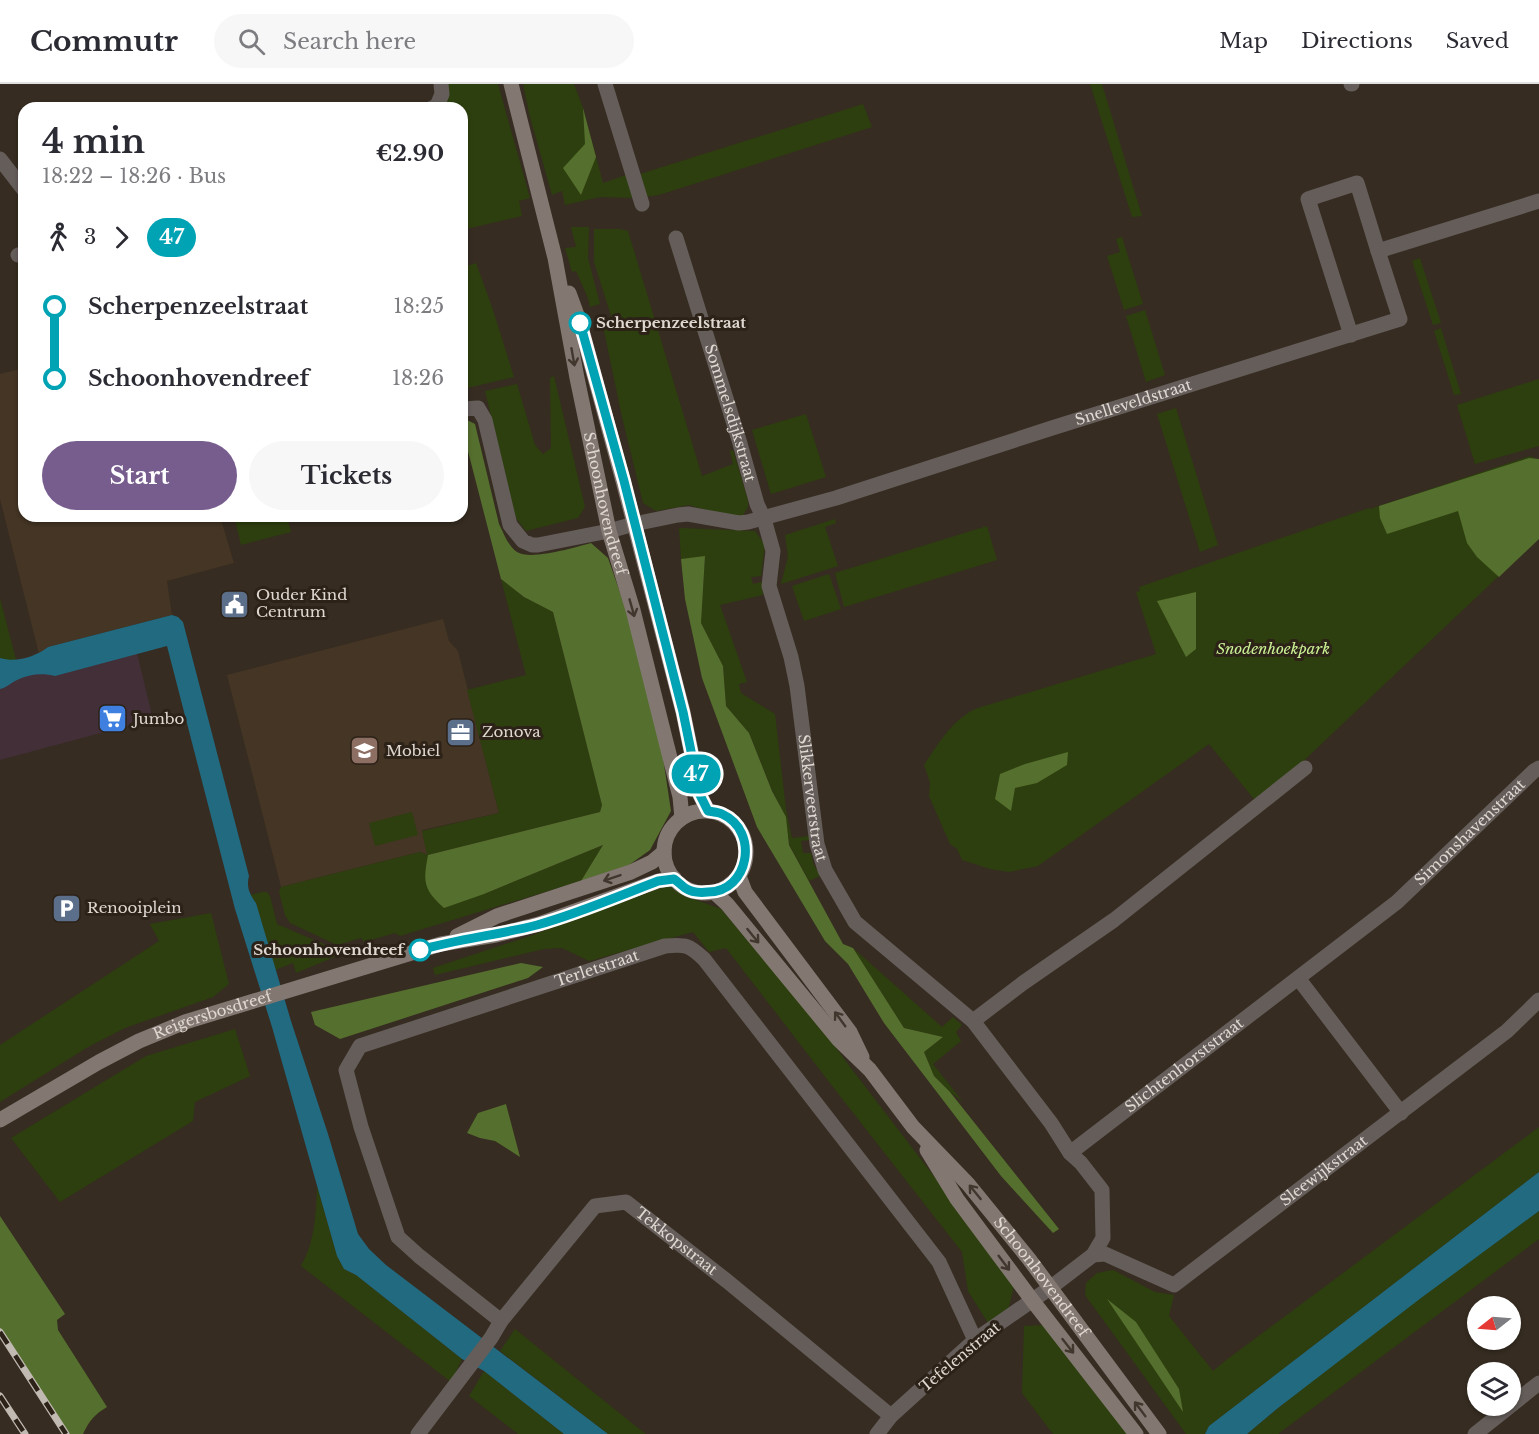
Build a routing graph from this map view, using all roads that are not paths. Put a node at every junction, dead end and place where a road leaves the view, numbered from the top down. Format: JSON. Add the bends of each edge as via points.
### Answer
{"nodes":[{"id":1,"x":441,"y":84,"type":"edge"},
{"id":2,"x":511,"y":84,"type":"edge"},
{"id":3,"x":605,"y":84,"type":"edge"},
{"id":4,"x":438,"y":102,"type":"edge"},
{"id":5,"x":0,"y":159,"type":"edge"},
{"id":6,"x":18,"y":182,"type":"edge"},
{"id":7,"x":1539,"y":201,"type":"edge"},
{"id":8,"x":642,"y":204,"type":"dead end"},
{"id":9,"x":676,"y":238,"type":"dead end"},
{"id":10,"x":1378,"y":251,"type":"junction"},
{"id":11,"x":555,"y":258,"type":"junction"},
{"id":12,"x":1351,"y":335,"type":"junction"},
{"id":13,"x":468,"y":409,"type":"edge"},
{"id":14,"x":764,"y":519,"type":"junction"},
{"id":15,"x":634,"y":524,"type":"junction"},
{"id":16,"x":609,"y":531,"type":"junction"},
{"id":17,"x":1305,"y":768,"type":"dead end"},
{"id":18,"x":1539,"y":768,"type":"edge"},
{"id":19,"x":708,"y":811,"type":"junction"},
{"id":20,"x":682,"y":818,"type":"junction"},
{"id":21,"x":664,"y":852,"type":"junction"},
{"id":22,"x":738,"y":876,"type":"junction"},
{"id":23,"x":674,"y":879,"type":"junction"},
{"id":24,"x":714,"y":892,"type":"junction"},
{"id":25,"x":1402,"y":897,"type":"joint"},
{"id":26,"x":441,"y":944,"type":"junction"},
{"id":27,"x":1298,"y":978,"type":"junction"},
{"id":28,"x":1539,"y":1000,"type":"edge"},
{"id":29,"x":973,"y":1021,"type":"junction"},
{"id":30,"x":870,"y":1070,"type":"junction"},
{"id":31,"x":1401,"y":1113,"type":"junction"},
{"id":32,"x":0,"y":1120,"type":"edge"},
{"id":33,"x":913,"y":1126,"type":"junction"},
{"id":34,"x":1070,"y":1153,"type":"junction"},
{"id":35,"x":1093,"y":1255,"type":"junction"},
{"id":36,"x":1050,"y":1288,"type":"junction"},
{"id":37,"x":1032,"y":1300,"type":"junction"},
{"id":38,"x":501,"y":1322,"type":"junction"},
{"id":39,"x":975,"y":1340,"type":"junction"},
{"id":40,"x":1539,"y":1383,"type":"edge"},
{"id":41,"x":891,"y":1416,"type":"junction"},
{"id":42,"x":418,"y":1434,"type":"edge"},
{"id":43,"x":877,"y":1434,"type":"edge"},
{"id":44,"x":1136,"y":1434,"type":"edge"},
{"id":45,"x":1159,"y":1434,"type":"edge"},
{"id":46,"x":1475,"y":1434,"type":"edge"}],
"edges":[{"from":1,"to":4,"type":"street"},
{"from":2,"to":11,"type":"street","name":"Schoonhovendreef"},
{"from":3,"to":8,"type":"street"},
{"from":5,"to":6,"type":"street"},
{"from":7,"to":10,"type":"street"},
{"from":9,"to":14,"type":"street","name":"Sommelsdijkstraat"},
{"from":10,"to":12,"type":"street","name":"Snelleveldstraat","via":[[1400,319]]},
{"from":10,"to":12,"type":"street","via":[[1357,183],[1308,199]]},
{"from":11,"to":15,"type":"street","name":"Schoonhovendreef","via":[[580,323]]},
{"from":11,"to":16,"type":"street","name":"Schoonhovendreef","one_way":true},
{"from":12,"to":14,"type":"street","name":"Snelleveldstraat"},
{"from":13,"to":16,"type":"street","name":"Snelleveldstraat","via":[[478,408],[485,420],[510,525],[523,541],[538,545]]},
{"from":14,"to":15,"type":"street","name":"Snelleveldstraat","via":[[739,523],[688,514]]},
{"from":14,"to":29,"type":"street","name":"Slikkerveerstraat","via":[[773,551],[769,586],[797,686],[817,844],[825,870],[855,922]]},
{"from":15,"to":16,"type":"street","name":"Snelleveldstraat"},
{"from":15,"to":19,"type":"street","name":"Schoonhovendreef","via":[[683,712],[700,795]]},
{"from":16,"to":20,"type":"street","name":"Schoonhovendreef","one_way":true,"via":[[633,610]]},
{"from":17,"to":29,"type":"street","via":[[1114,920]]},
{"from":18,"to":25,"type":"street","name":"Simonshavenstraat"},
{"from":19,"to":20,"type":"street"},
{"from":19,"to":22,"type":"street","via":[[722,814],[743,835],[746,856]]},
{"from":20,"to":21,"type":"street","via":[[672,827]]},
{"from":21,"to":23,"type":"street"},
{"from":21,"to":26,"type":"street","name":"Reigersbosdreef","one_way":true,"via":[[632,872],[498,916]]},
{"from":22,"to":24,"type":"street"},
{"from":30,"to":22,"type":"street","name":"Schoonhovendreef","one_way":true,"via":[[850,1032],[745,892]]},
{"from":23,"to":24,"type":"street","via":[[699,893]]},
{"from":23,"to":26,"type":"street","name":"Reigersbosdreef","via":[[658,881],[539,924]]},
{"from":24,"to":30,"type":"street","name":"Schoonhovendreef","one_way":true,"via":[[838,1039]]},
{"from":25,"to":27,"type":"street","name":"Slichtenhorststraat"},
{"from":26,"to":32,"type":"street","name":"Reigersbosdreef","via":[[185,1022],[99,1062]]},
{"from":27,"to":31,"type":"street"},
{"from":27,"to":34,"type":"street","name":"Slichtenhorststraat"},
{"from":28,"to":31,"type":"street","name":"Sleewijkstraat","via":[[1507,1031]]},
{"from":29,"to":34,"type":"street","name":"Slikkerveerstraat"},
{"from":30,"to":33,"type":"street","name":"Schoonhovendreef"},
{"from":31,"to":35,"type":"street","name":"Sleewijkstraat","via":[[1174,1285],[1105,1254]]},
{"from":36,"to":33,"type":"street","name":"Schoonhovendreef","one_way":true,"via":[[968,1184]]},
{"from":33,"to":37,"type":"street","name":"Schoonhovendreef","one_way":true,"via":[[957,1199]]},
{"from":34,"to":35,"type":"street","name":"Slikkerveerstraat","via":[[1102,1190],[1103,1238]]},
{"from":35,"to":36,"type":"street"},
{"from":36,"to":37,"type":"street","name":"Tefelenstraat"},
{"from":45,"to":36,"type":"street","name":"Schoonhovendreef","one_way":true},
{"from":37,"to":39,"type":"street","name":"Tefelenstraat"},
{"from":37,"to":44,"type":"street","name":"Schoonhovendreef","one_way":true},
{"from":38,"to":39,"type":"street","name":"Terletstraat","via":[[398,1237],[346,1070],[360,1046],[679,944],[692,948],[704,959],[939,1262]]},
{"from":38,"to":41,"type":"street","name":"Tekkopstraat","via":[[595,1206],[626,1202]]},
{"from":38,"to":42,"type":"street","name":"Tekkopstraat"},
{"from":39,"to":41,"type":"street","name":"Tefelenstraat"},
{"from":40,"to":46,"type":"street"},
{"from":41,"to":43,"type":"street","name":"Tefelenstraat"}]}
